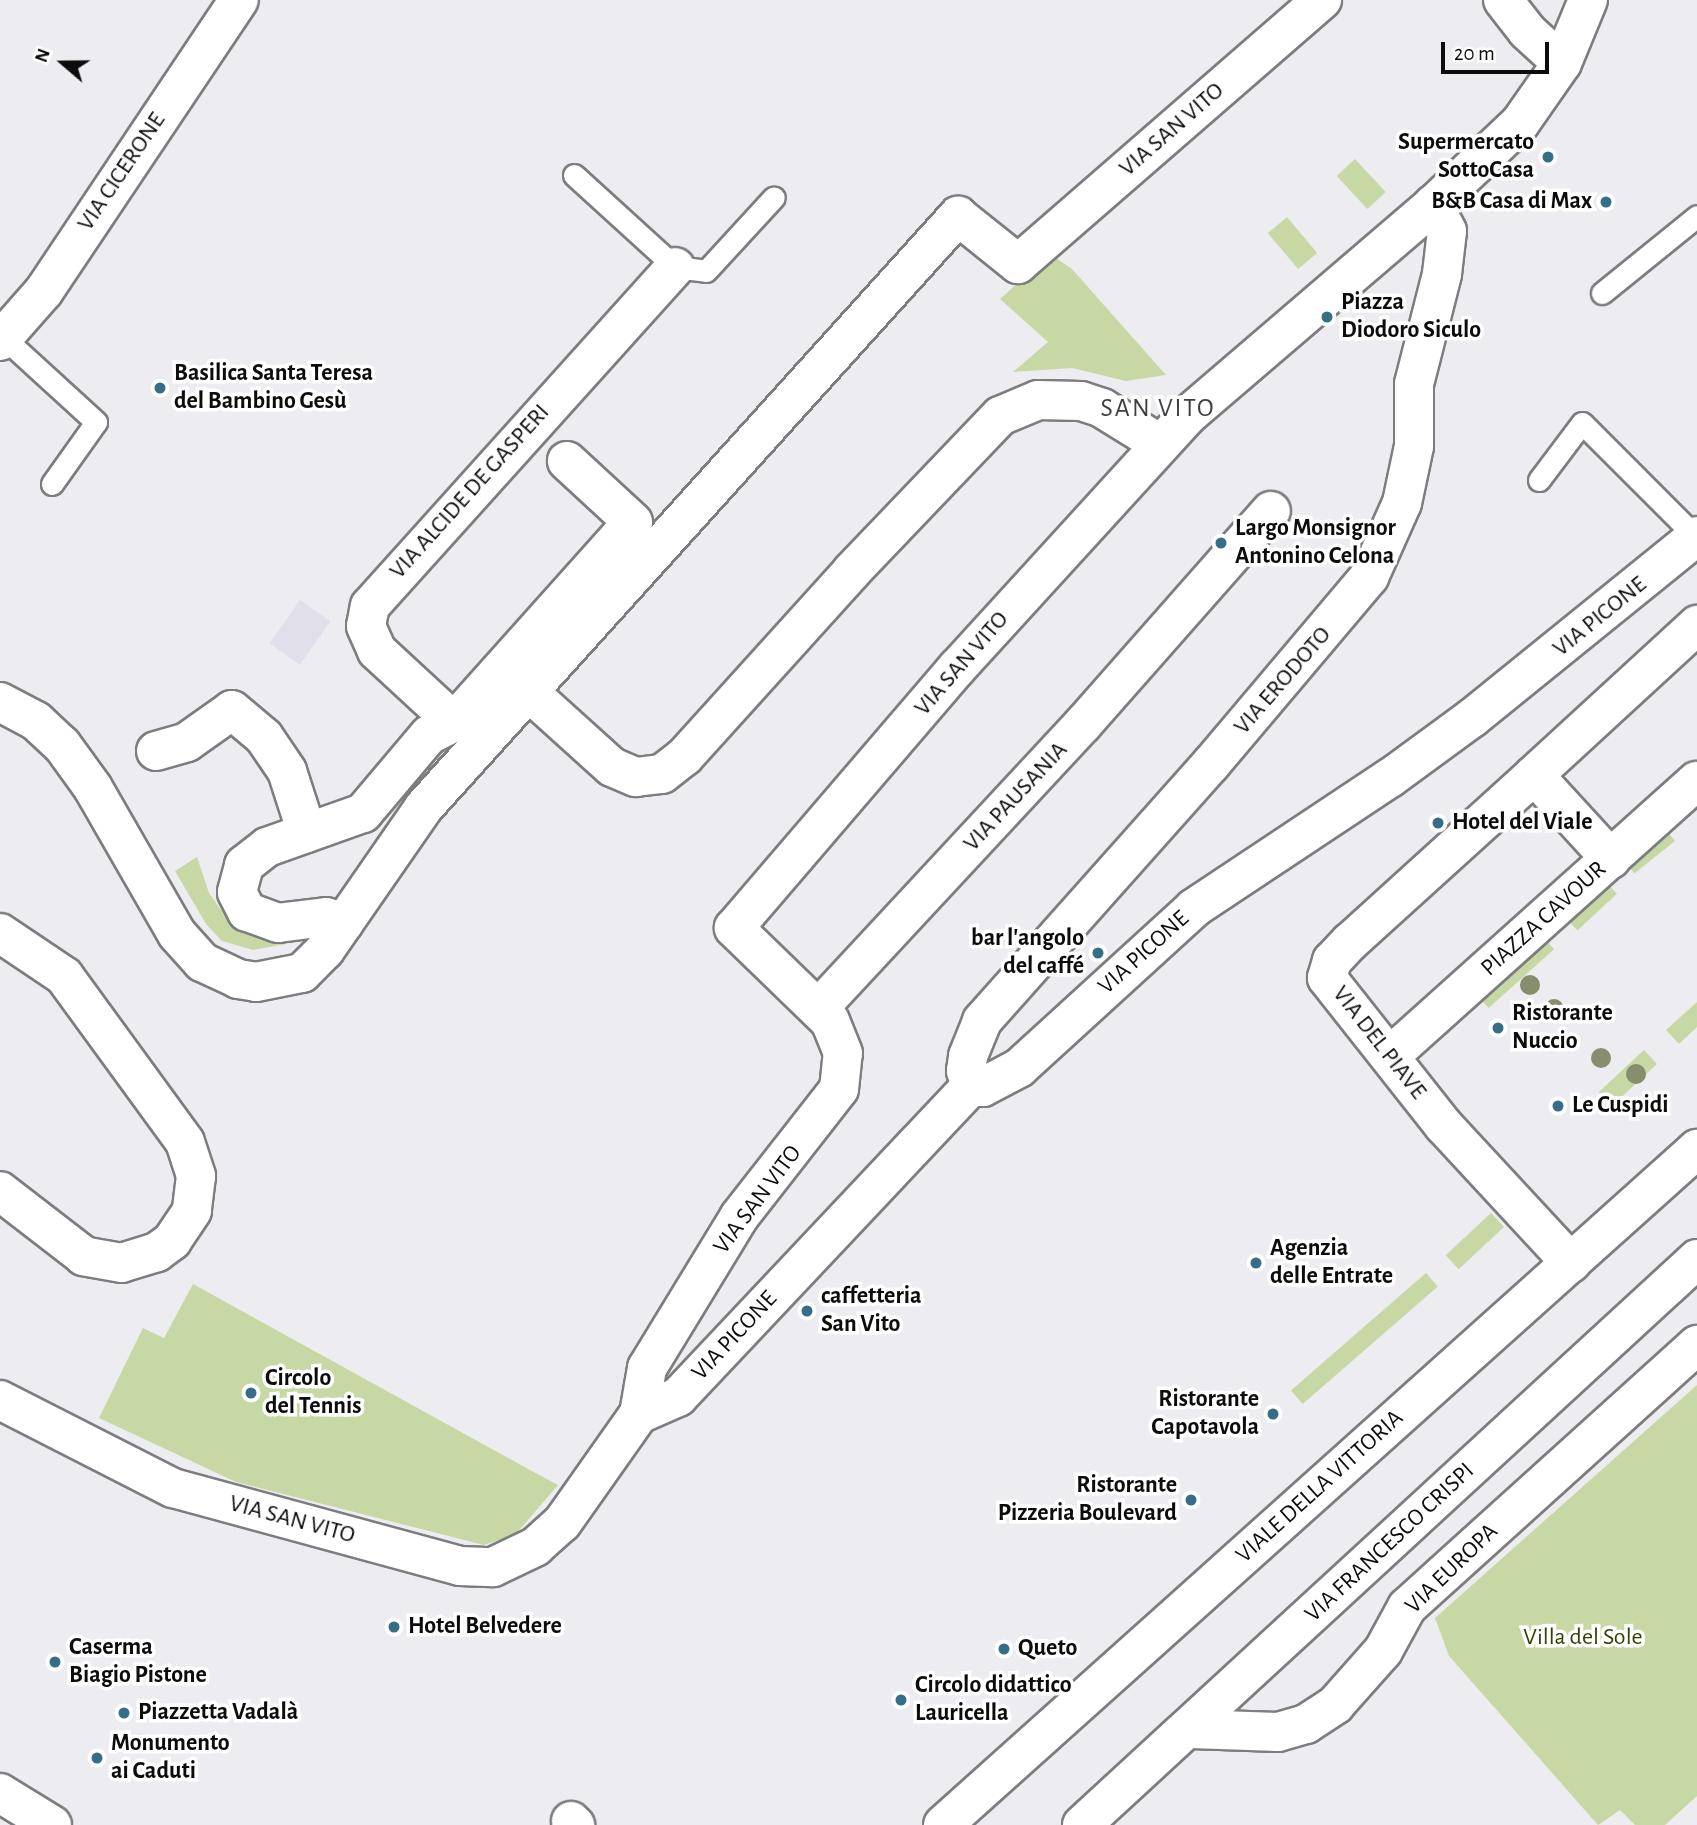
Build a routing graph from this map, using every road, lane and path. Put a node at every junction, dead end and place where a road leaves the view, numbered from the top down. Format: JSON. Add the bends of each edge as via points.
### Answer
{"nodes":[{"id":1,"x":239,"y":0,"type":"edge"},
{"id":2,"x":1322,"y":0,"type":"edge"},
{"id":3,"x":1503,"y":0,"type":"edge"},
{"id":4,"x":1588,"y":0,"type":"edge"},
{"id":5,"x":1562,"y":63,"type":"junction"},
{"id":6,"x":574,"y":175,"type":"dead end"},
{"id":7,"x":774,"y":197,"type":"dead end"},
{"id":8,"x":1433,"y":205,"type":"junction"},
{"id":9,"x":1697,"y":216,"type":"edge"},
{"id":10,"x":675,"y":267,"type":"junction"},
{"id":11,"x":1602,"y":293,"type":"dead end"},
{"id":12,"x":2,"y":339,"type":"edge"},
{"id":13,"x":1160,"y":444,"type":"junction"},
{"id":14,"x":567,"y":461,"type":"dead end"},
{"id":15,"x":1539,"y":480,"type":"dead end"},
{"id":16,"x":52,"y":484,"type":"dead end"},
{"id":17,"x":1271,"y":511,"type":"dead end"},
{"id":18,"x":1697,"y":536,"type":"edge"},
{"id":19,"x":1697,"y":625,"type":"edge"},
{"id":20,"x":530,"y":693,"type":"junction"},
{"id":21,"x":0,"y":702,"type":"edge"},
{"id":22,"x":454,"y":722,"type":"junction"},
{"id":23,"x":156,"y":751,"type":"dead end"},
{"id":24,"x":1534,"y":775,"type":"junction"},
{"id":25,"x":1697,"y":781,"type":"edge"},
{"id":26,"x":307,"y":834,"type":"junction"},
{"id":27,"x":1611,"y":859,"type":"junction"},
{"id":28,"x":344,"y":923,"type":"junction"},
{"id":29,"x":0,"y":933,"type":"edge"},
{"id":30,"x":819,"y":1008,"type":"junction"},
{"id":31,"x":1390,"y":1056,"type":"junction"},
{"id":32,"x":971,"y":1086,"type":"junction"},
{"id":33,"x":1697,"y":1149,"type":"edge"},
{"id":34,"x":0,"y":1192,"type":"edge"},
{"id":35,"x":1697,"y":1259,"type":"edge"},
{"id":36,"x":1571,"y":1263,"type":"junction"},
{"id":37,"x":1697,"y":1345,"type":"edge"},
{"id":38,"x":0,"y":1400,"type":"edge"},
{"id":39,"x":639,"y":1414,"type":"junction"},
{"id":40,"x":1191,"y":1729,"type":"junction"},
{"id":41,"x":0,"y":1793,"type":"edge"},
{"id":42,"x":52,"y":1825,"type":"edge"},
{"id":43,"x":943,"y":1825,"type":"edge"},
{"id":44,"x":1082,"y":1825,"type":"edge"}],
"edges":[{"from":1,"to":12,"type":"street","name":"VIA CICERONE","via":[[44,291]]},
{"from":2,"to":20,"type":"street","name":"VIA SAN VITO","via":[[1017,264],[957,216]]},
{"from":3,"to":5,"type":"street","via":[[1527,31]]},
{"from":4,"to":5,"type":"street"},
{"from":5,"to":8,"type":"street","via":[[1520,123]]},
{"from":6,"to":10,"type":"lane"},
{"from":7,"to":10,"type":"lane","via":[[706,271]]},
{"from":8,"to":13,"type":"street","name":"VIA SAN VITO"},
{"from":8,"to":32,"type":"street","name":"VIA ERODOTO","via":[[1447,231],[1442,274],[1413,384],[1414,446],[1402,503],[1370,578],[982,1021],[968,1056]]},
{"from":9,"to":11,"type":"lane"},
{"from":10,"to":22,"type":"street","name":"VIA ALCIDE DE GASPERI","via":[[370,606],[366,626],[377,651]]},
{"from":12,"to":16,"type":"lane","via":[[96,422]]},
{"from":13,"to":20,"type":"street","via":[[1102,408],[1080,401],[1038,400],[1000,416],[685,756],[663,774],[636,777],[612,767]]},
{"from":13,"to":30,"type":"street","name":"VIA SAN VITO","via":[[957,668],[734,928]]},
{"from":14,"to":22,"type":"street","via":[[633,522]]},
{"from":15,"to":18,"type":"lane","via":[[1582,423]]},
{"from":17,"to":30,"type":"street","name":"VIA PAUSANIA","via":[[1083,724]]},
{"from":18,"to":32,"type":"street","name":"VIA PICONE","via":[[1575,639],[1452,733],[1194,908],[1019,1068],[983,1087]]},
{"from":19,"to":24,"type":"street","name":"VIA DEL PIAVE"},
{"from":20,"to":28,"type":"street","via":[[424,807]]},
{"from":21,"to":28,"type":"street","via":[[36,721],[85,774],[177,934],[202,962],[238,979],[289,978],[302,973],[325,950]]},
{"from":22,"to":26,"type":"street","via":[[429,735],[363,813]]},
{"from":23,"to":26,"type":"street","via":[[187,742],[232,710],[264,737],[287,771]]},
{"from":24,"to":27,"type":"street"},
{"from":24,"to":31,"type":"street","name":"VIA DEL PIAVE","via":[[1332,961],[1328,978]]},
{"from":25,"to":27,"type":"street","name":"PIAZZA CAVOUR"},
{"from":26,"to":28,"type":"street","via":[[267,847],[244,865],[237,892],[240,904],[247,912],[278,923],[326,917]]},
{"from":27,"to":31,"type":"street","name":"PIAZZA CAVOUR"},
{"from":29,"to":34,"type":"street","via":[[64,976],[185,1142],[196,1175],[192,1211],[172,1241],[149,1256],[121,1263],[85,1255]]},
{"from":30,"to":39,"type":"street","name":"VIA SAN VITO","via":[[839,1036],[843,1053],[839,1089],[739,1217],[647,1368]]},
{"from":31,"to":36,"type":"street","name":"VIA DEL PIAVE","via":[[1444,1126]]},
{"from":32,"to":39,"type":"street","name":"VIA PICONE","via":[[678,1397]]},
{"from":33,"to":36,"type":"street","name":"VIALE DELLA VITTORIA"},
{"from":35,"to":40,"type":"street","name":"VIA FRANCESCO CRISPI"},
{"from":36,"to":43,"type":"street","name":"VIALE DELLA VITTORIA"},
{"from":37,"to":40,"type":"street","name":"VIA EUROPA","via":[[1407,1607],[1383,1651],[1335,1704],[1306,1724],[1278,1731]]},
{"from":38,"to":39,"type":"street","name":"VIA SAN VITO","via":[[173,1488],[460,1566],[494,1567],[535,1547],[562,1523]]},
{"from":40,"to":44,"type":"street","name":"VIA FRANCESCO CRISPI"},
{"from":41,"to":42,"type":"street"}]}
